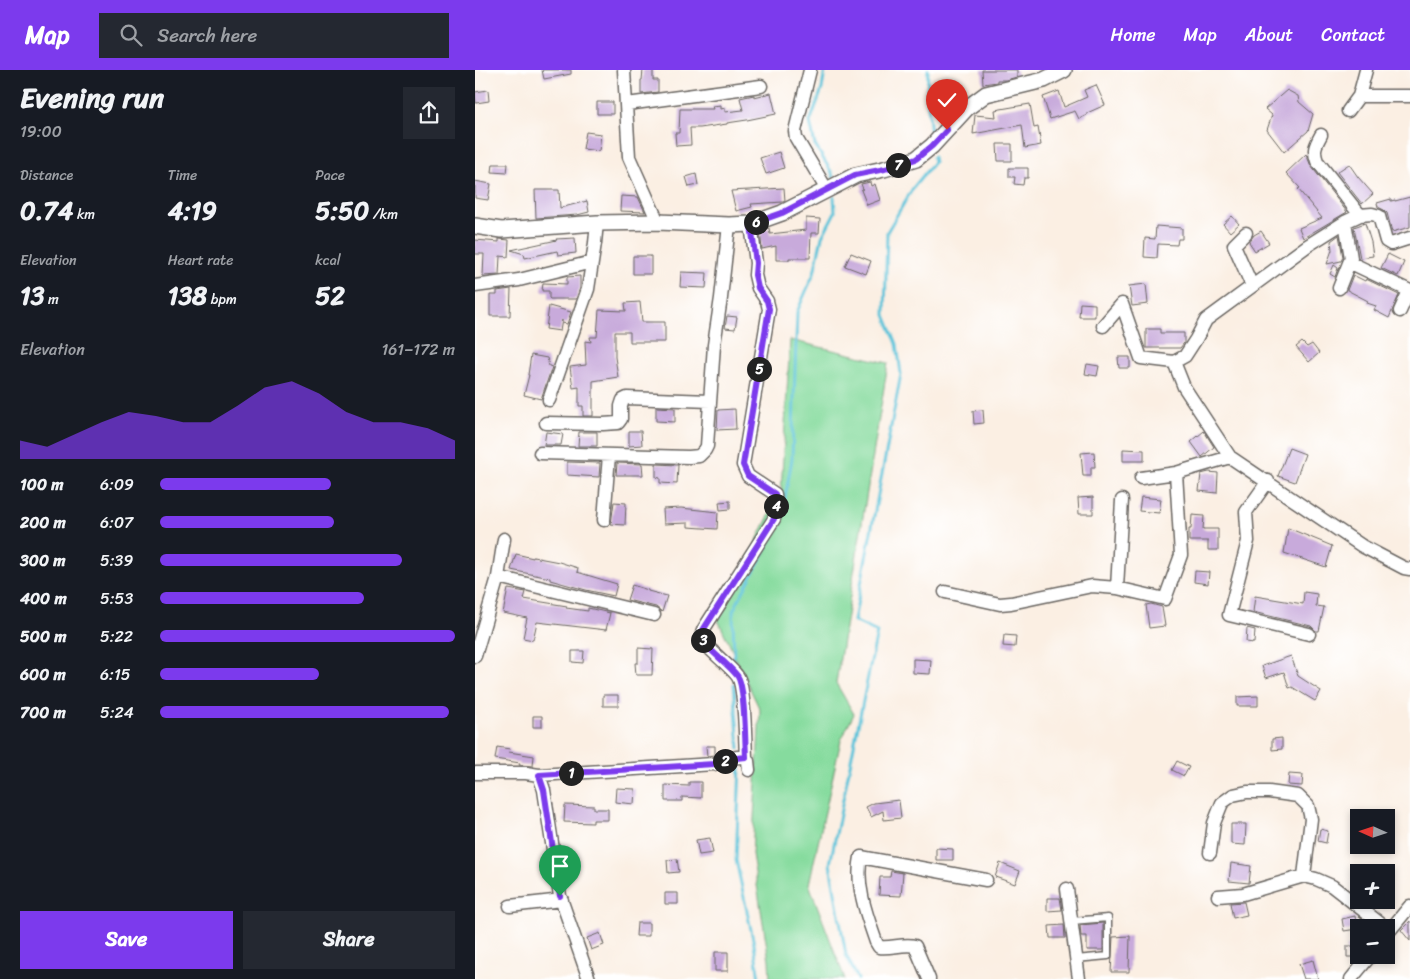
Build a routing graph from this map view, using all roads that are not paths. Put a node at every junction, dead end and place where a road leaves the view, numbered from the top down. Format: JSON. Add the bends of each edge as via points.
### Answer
{"nodes":[{"id":1,"x":624,"y":70,"type":"edge"},
{"id":2,"x":810,"y":70,"type":"edge"},
{"id":3,"x":1064,"y":70,"type":"edge"},
{"id":4,"x":1366,"y":70,"type":"edge"},
{"id":5,"x":761,"y":86,"type":"dead end"},
{"id":6,"x":1359,"y":96,"type":"junction"},
{"id":7,"x":1410,"y":96,"type":"edge"},
{"id":8,"x":627,"y":104,"type":"junction"},
{"id":9,"x":1348,"y":111,"type":"dead end"},
{"id":10,"x":1321,"y":135,"type":"dead end"},
{"id":11,"x":827,"y":190,"type":"junction"},
{"id":12,"x":1360,"y":215,"type":"junction"},
{"id":13,"x":658,"y":222,"type":"junction"},
{"id":14,"x":1345,"y":222,"type":"junction"},
{"id":15,"x":597,"y":223,"type":"junction"},
{"id":16,"x":751,"y":224,"type":"junction"},
{"id":17,"x":729,"y":225,"type":"junction"},
{"id":18,"x":475,"y":226,"type":"edge"},
{"id":19,"x":1246,"y":233,"type":"dead end"},
{"id":20,"x":1410,"y":238,"type":"edge"},
{"id":21,"x":592,"y":262,"type":"junction"},
{"id":22,"x":1351,"y":263,"type":"junction"},
{"id":23,"x":475,"y":286,"type":"edge"},
{"id":24,"x":1252,"y":286,"type":"junction"},
{"id":25,"x":1339,"y":288,"type":"dead end"},
{"id":26,"x":1409,"y":291,"type":"edge"},
{"id":27,"x":1400,"y":311,"type":"dead end"},
{"id":28,"x":1103,"y":326,"type":"dead end"},
{"id":29,"x":1174,"y":362,"type":"junction"},
{"id":30,"x":549,"y":400,"type":"dead end"},
{"id":31,"x":710,"y":400,"type":"junction"},
{"id":32,"x":546,"y":423,"type":"dead end"},
{"id":33,"x":540,"y":453,"type":"dead end"},
{"id":34,"x":609,"y":455,"type":"junction"},
{"id":35,"x":1230,"y":457,"type":"junction"},
{"id":36,"x":1176,"y":473,"type":"junction"},
{"id":37,"x":1141,"y":478,"type":"dead end"},
{"id":38,"x":1268,"y":481,"type":"junction"},
{"id":39,"x":1122,"y":500,"type":"dead end"},
{"id":40,"x":605,"y":520,"type":"dead end"},
{"id":41,"x":504,"y":539,"type":"dead end"},
{"id":42,"x":1410,"y":570,"type":"edge"},
{"id":43,"x":498,"y":577,"type":"junction"},
{"id":44,"x":1117,"y":588,"type":"junction"},
{"id":45,"x":945,"y":592,"type":"dead end"},
{"id":46,"x":654,"y":615,"type":"dead end"},
{"id":47,"x":1309,"y":634,"type":"dead end"},
{"id":48,"x":475,"y":656,"type":"edge"},
{"id":49,"x":475,"y":773,"type":"edge"},
{"id":50,"x":539,"y":775,"type":"junction"},
{"id":51,"x":1210,"y":853,"type":"dead end"},
{"id":52,"x":1304,"y":876,"type":"junction"},
{"id":53,"x":986,"y":880,"type":"dead end"},
{"id":54,"x":1067,"y":888,"type":"dead end"},
{"id":55,"x":1219,"y":896,"type":"dead end"},
{"id":56,"x":562,"y":900,"type":"junction"},
{"id":57,"x":510,"y":906,"type":"dead end"},
{"id":58,"x":1410,"y":906,"type":"edge"},
{"id":59,"x":1373,"y":919,"type":"edge"},
{"id":60,"x":1072,"y":921,"type":"junction"},
{"id":61,"x":1395,"y":922,"type":"edge"},
{"id":62,"x":1076,"y":959,"type":"junction"},
{"id":63,"x":1364,"y":964,"type":"edge"},
{"id":64,"x":589,"y":979,"type":"edge"},
{"id":65,"x":929,"y":979,"type":"edge"},
{"id":66,"x":1079,"y":979,"type":"edge"},
{"id":67,"x":1351,"y":979,"type":"edge"}],
"edges":[{"from":1,"to":8,"type":"street"},
{"from":2,"to":11,"type":"street","via":[[795,131]]},
{"from":3,"to":11,"type":"street","via":[[1044,80],[986,94],[967,108],[916,159],[855,175]]},
{"from":4,"to":6,"type":"street"},
{"from":5,"to":8,"type":"street"},
{"from":6,"to":7,"type":"street"},
{"from":6,"to":9,"type":"street"},
{"from":8,"to":13,"type":"street","via":[[629,157]]},
{"from":10,"to":12,"type":"street","via":[[1314,153],[1317,161]]},
{"from":11,"to":16,"type":"street","via":[[782,213]]},
{"from":12,"to":14,"type":"street"},
{"from":12,"to":20,"type":"street","via":[[1379,216],[1386,240],[1391,244]]},
{"from":13,"to":15,"type":"street"},
{"from":13,"to":17,"type":"street"},
{"from":14,"to":22,"type":"street"},
{"from":14,"to":24,"type":"street"},
{"from":15,"to":18,"type":"street","via":[[501,230]]},
{"from":15,"to":21,"type":"street"},
{"from":16,"to":17,"type":"street"},
{"from":16,"to":50,"type":"street","via":[[755,275],[769,309],[743,465],[748,476],[775,494],[776,507],[774,519],[701,636],[703,642],[739,678],[747,764],[737,758],[714,764]]},
{"from":17,"to":31,"type":"street"},
{"from":19,"to":24,"type":"street","via":[[1234,245]]},
{"from":21,"to":23,"type":"street","via":[[519,280]]},
{"from":21,"to":30,"type":"street","via":[[588,289]]},
{"from":22,"to":25,"type":"street"},
{"from":22,"to":26,"type":"street"},
{"from":24,"to":29,"type":"street","via":[[1206,320],[1185,356]]},
{"from":26,"to":27,"type":"street"},
{"from":28,"to":29,"type":"street","via":[[1121,304],[1141,358]]},
{"from":29,"to":35,"type":"street","via":[[1184,387]]},
{"from":31,"to":32,"type":"street","via":[[627,398],[623,400],[618,423]]},
{"from":31,"to":34,"type":"street","via":[[707,446],[699,456]]},
{"from":33,"to":34,"type":"street"},
{"from":34,"to":40,"type":"street"},
{"from":35,"to":36,"type":"street"},
{"from":35,"to":38,"type":"street"},
{"from":36,"to":37,"type":"street"},
{"from":36,"to":44,"type":"street","via":[[1181,555],[1165,599]]},
{"from":38,"to":42,"type":"street","via":[[1362,546]]},
{"from":38,"to":47,"type":"street","via":[[1246,512],[1249,541],[1229,615]]},
{"from":39,"to":44,"type":"street"},
{"from":41,"to":43,"type":"street"},
{"from":43,"to":46,"type":"street"},
{"from":43,"to":48,"type":"street"},
{"from":44,"to":45,"type":"street","via":[[1092,586],[1000,604]]},
{"from":49,"to":50,"type":"street"},
{"from":50,"to":56,"type":"street"},
{"from":51,"to":52,"type":"street","via":[[1214,823],[1222,803],[1233,794],[1269,792],[1299,796],[1308,806],[1311,820]]},
{"from":52,"to":55,"type":"street","via":[[1243,894]]},
{"from":52,"to":59,"type":"street","via":[[1332,886]]},
{"from":53,"to":65,"type":"street","via":[[861,857],[864,907],[876,942],[884,948],[915,946]]},
{"from":54,"to":60,"type":"street"},
{"from":56,"to":57,"type":"street"},
{"from":56,"to":64,"type":"street"},
{"from":58,"to":61,"type":"street"},
{"from":60,"to":62,"type":"street"},
{"from":60,"to":62,"type":"lane","via":[[1108,918],[1108,956]]},
{"from":62,"to":66,"type":"street"},
{"from":63,"to":67,"type":"street"}]}
